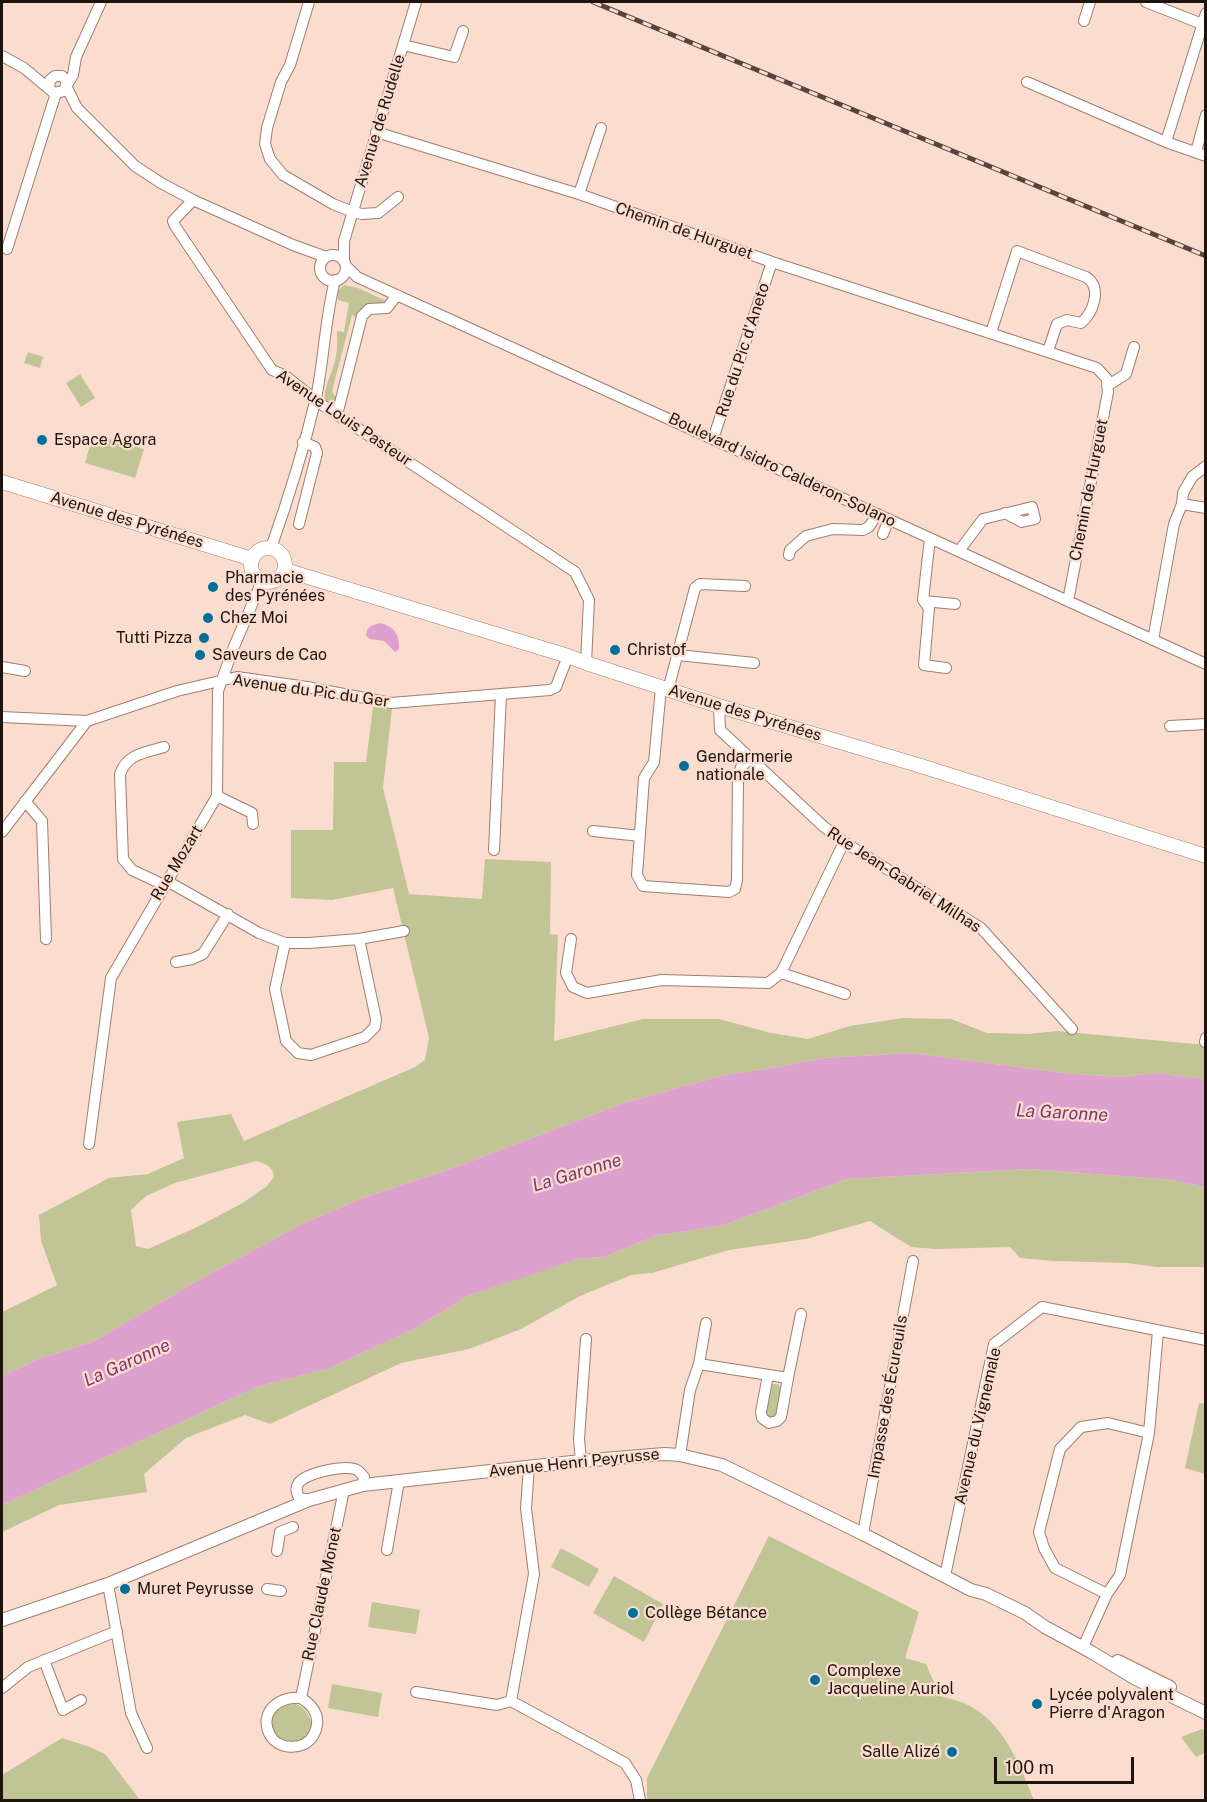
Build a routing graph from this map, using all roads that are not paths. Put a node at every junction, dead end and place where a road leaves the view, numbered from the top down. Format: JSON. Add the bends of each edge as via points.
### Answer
{"nodes":[{"id":1,"x":101,"y":2,"type":"edge"},
{"id":2,"x":309,"y":2,"type":"edge"},
{"id":3,"x":416,"y":2,"type":"edge"},
{"id":4,"x":1090,"y":2,"type":"edge"},
{"id":5,"x":1146,"y":2,"type":"edge"},
{"id":6,"x":1206,"y":13,"type":"edge"},
{"id":7,"x":1084,"y":21,"type":"dead end"},
{"id":8,"x":1202,"y":24,"type":"junction"},
{"id":9,"x":463,"y":32,"type":"dead end"},
{"id":10,"x":403,"y":45,"type":"junction"},
{"id":11,"x":2,"y":56,"type":"edge"},
{"id":12,"x":76,"y":57,"type":"junction"},
{"id":13,"x":24,"y":68,"type":"junction"},
{"id":14,"x":57,"y":75,"type":"junction"},
{"id":15,"x":1027,"y":82,"type":"dead end"},
{"id":16,"x":59,"y":89,"type":"junction"},
{"id":17,"x":1206,"y":116,"type":"edge"},
{"id":18,"x":601,"y":128,"type":"dead end"},
{"id":19,"x":376,"y":132,"type":"junction"},
{"id":20,"x":1166,"y":142,"type":"junction"},
{"id":21,"x":1201,"y":154,"type":"edge"},
{"id":22,"x":579,"y":194,"type":"junction"},
{"id":23,"x":398,"y":197,"type":"dead end"},
{"id":24,"x":193,"y":200,"type":"junction"},
{"id":25,"x":353,"y":212,"type":"junction"},
{"id":26,"x":344,"y":241,"type":"junction"},
{"id":27,"x":7,"y":249,"type":"dead end"},
{"id":28,"x":326,"y":260,"type":"junction"},
{"id":29,"x":772,"y":262,"type":"junction"},
{"id":30,"x":339,"y":272,"type":"junction"},
{"id":31,"x":397,"y":295,"type":"junction"},
{"id":32,"x":991,"y":333,"type":"junction"},
{"id":33,"x":1134,"y":347,"type":"dead end"},
{"id":34,"x":1048,"y":351,"type":"junction"},
{"id":35,"x":1107,"y":383,"type":"junction"},
{"id":36,"x":315,"y":400,"type":"junction"},
{"id":37,"x":338,"y":415,"type":"junction"},
{"id":38,"x":713,"y":439,"type":"junction"},
{"id":39,"x":303,"y":442,"type":"junction"},
{"id":40,"x":1206,"y":466,"type":"edge"},
{"id":41,"x":2,"y":482,"type":"edge"},
{"id":42,"x":1182,"y":504,"type":"junction"},
{"id":43,"x":1206,"y":508,"type":"edge"},
{"id":44,"x":1005,"y":513,"type":"dead end"},
{"id":45,"x":877,"y":514,"type":"junction"},
{"id":46,"x":889,"y":519,"type":"junction"},
{"id":47,"x":300,"y":524,"type":"dead end"},
{"id":48,"x":883,"y":534,"type":"dead end"},
{"id":49,"x":930,"y":538,"type":"junction"},
{"id":50,"x":271,"y":548,"type":"junction"},
{"id":51,"x":959,"y":551,"type":"junction"},
{"id":52,"x":789,"y":555,"type":"dead end"},
{"id":53,"x":252,"y":559,"type":"junction"},
{"id":54,"x":285,"y":570,"type":"junction"},
{"id":55,"x":261,"y":581,"type":"junction"},
{"id":56,"x":745,"y":586,"type":"dead end"},
{"id":57,"x":924,"y":601,"type":"junction"},
{"id":58,"x":1068,"y":601,"type":"junction"},
{"id":59,"x":955,"y":604,"type":"dead end"},
{"id":60,"x":1153,"y":640,"type":"junction"},
{"id":61,"x":678,"y":655,"type":"junction"},
{"id":62,"x":568,"y":656,"type":"junction"},
{"id":63,"x":586,"y":663,"type":"junction"},
{"id":64,"x":754,"y":663,"type":"dead end"},
{"id":65,"x":1206,"y":664,"type":"edge"},
{"id":66,"x":946,"y":668,"type":"dead end"},
{"id":67,"x":2,"y":669,"type":"edge"},
{"id":68,"x":25,"y":671,"type":"dead end"},
{"id":69,"x":223,"y":679,"type":"junction"},
{"id":70,"x":665,"y":689,"type":"junction"},
{"id":71,"x":501,"y":694,"type":"junction"},
{"id":72,"x":719,"y":706,"type":"junction"},
{"id":73,"x":2,"y":717,"type":"edge"},
{"id":74,"x":87,"y":721,"type":"junction"},
{"id":75,"x":1206,"y":724,"type":"edge"},
{"id":76,"x":1170,"y":726,"type":"dead end"},
{"id":77,"x":164,"y":747,"type":"dead end"},
{"id":78,"x":750,"y":759,"type":"junction"},
{"id":79,"x":217,"y":796,"type":"junction"},
{"id":80,"x":25,"y":801,"type":"junction"},
{"id":81,"x":253,"y":824,"type":"dead end"},
{"id":82,"x":593,"y":831,"type":"dead end"},
{"id":83,"x":2,"y":832,"type":"edge"},
{"id":84,"x":640,"y":836,"type":"junction"},
{"id":85,"x":844,"y":842,"type":"junction"},
{"id":86,"x":494,"y":850,"type":"dead end"},
{"id":87,"x":1206,"y":856,"type":"edge"},
{"id":88,"x":165,"y":883,"type":"junction"},
{"id":89,"x":228,"y":914,"type":"junction"},
{"id":90,"x":404,"y":931,"type":"dead end"},
{"id":91,"x":46,"y":939,"type":"dead end"},
{"id":92,"x":359,"y":939,"type":"junction"},
{"id":93,"x":571,"y":939,"type":"dead end"},
{"id":94,"x":285,"y":943,"type":"junction"},
{"id":95,"x":176,"y":962,"type":"dead end"},
{"id":96,"x":781,"y":973,"type":"junction"},
{"id":97,"x":845,"y":994,"type":"dead end"},
{"id":98,"x":1072,"y":1029,"type":"dead end"},
{"id":99,"x":89,"y":1144,"type":"dead end"},
{"id":100,"x":913,"y":1261,"type":"dead end"},
{"id":101,"x":801,"y":1314,"type":"dead end"},
{"id":102,"x":706,"y":1323,"type":"dead end"},
{"id":103,"x":1158,"y":1331,"type":"junction"},
{"id":104,"x":586,"y":1339,"type":"dead end"},
{"id":105,"x":1206,"y":1340,"type":"edge"},
{"id":106,"x":699,"y":1364,"type":"junction"},
{"id":107,"x":768,"y":1375,"type":"junction"},
{"id":108,"x":788,"y":1378,"type":"junction"},
{"id":109,"x":1149,"y":1433,"type":"junction"},
{"id":110,"x":680,"y":1455,"type":"junction"},
{"id":111,"x":581,"y":1461,"type":"junction"},
{"id":112,"x":528,"y":1467,"type":"junction"},
{"id":113,"x":399,"y":1481,"type":"junction"},
{"id":114,"x":363,"y":1485,"type":"junction"},
{"id":115,"x":344,"y":1490,"type":"junction"},
{"id":116,"x":309,"y":1500,"type":"junction"},
{"id":117,"x":287,"y":1508,"type":"junction"},
{"id":118,"x":863,"y":1534,"type":"junction"},
{"id":119,"x":387,"y":1550,"type":"dead end"},
{"id":120,"x":277,"y":1551,"type":"dead end"},
{"id":121,"x":945,"y":1576,"type":"junction"},
{"id":122,"x":108,"y":1584,"type":"junction"},
{"id":123,"x":267,"y":1589,"type":"dead end"},
{"id":124,"x":281,"y":1591,"type":"dead end"},
{"id":125,"x":1107,"y":1594,"type":"junction"},
{"id":126,"x":2,"y":1620,"type":"edge"},
{"id":127,"x":117,"y":1631,"type":"junction"},
{"id":128,"x":1087,"y":1650,"type":"junction"},
{"id":129,"x":44,"y":1660,"type":"junction"},
{"id":130,"x":2,"y":1688,"type":"edge"},
{"id":131,"x":416,"y":1692,"type":"dead end"},
{"id":132,"x":301,"y":1698,"type":"junction"},
{"id":133,"x":81,"y":1700,"type":"dead end"},
{"id":134,"x":511,"y":1701,"type":"junction"},
{"id":135,"x":1206,"y":1705,"type":"edge"},
{"id":136,"x":1206,"y":1713,"type":"edge"},
{"id":137,"x":147,"y":1748,"type":"dead end"},
{"id":138,"x":640,"y":1800,"type":"edge"}],
"edges":[{"from":1,"to":12,"type":"street"},
{"from":2,"to":25,"type":"street","via":[[277,93],[265,144],[283,175]]},
{"from":3,"to":10,"type":"street","name":"Avenue de Rudelle"},
{"from":4,"to":7,"type":"street"},
{"from":5,"to":8,"type":"street"},
{"from":6,"to":8,"type":"street"},
{"from":8,"to":20,"type":"street"},
{"from":9,"to":10,"type":"street","via":[[454,57]]},
{"from":10,"to":19,"type":"street","name":"Avenue de Rudelle"},
{"from":11,"to":13,"type":"street"},
{"from":12,"to":14,"type":"street"},
{"from":12,"to":16,"type":"street","via":[[73,75]]},
{"from":13,"to":14,"type":"street"},
{"from":13,"to":16,"type":"street"},
{"from":14,"to":16,"type":"street","via":[[65,78]]},
{"from":14,"to":16,"type":"street","via":[[50,80]]},
{"from":15,"to":20,"type":"street"},
{"from":16,"to":24,"type":"street","via":[[135,166]]},
{"from":16,"to":27,"type":"street"},
{"from":17,"to":21,"type":"street"},
{"from":18,"to":22,"type":"street"},
{"from":19,"to":22,"type":"street","name":"Chemin de Hurguet"},
{"from":19,"to":25,"type":"street","name":"Avenue de Rudelle"},
{"from":20,"to":21,"type":"street"},
{"from":22,"to":29,"type":"street","name":"Chemin de Hurguet"},
{"from":23,"to":25,"type":"street","via":[[378,213]]},
{"from":24,"to":28,"type":"street"},
{"from":24,"to":36,"type":"street","name":"Avenue Louis Pasteur","via":[[176,216],[175,226],[272,370]]},
{"from":25,"to":26,"type":"street","name":"Avenue de Rudelle"},
{"from":26,"to":28,"type":"street","name":"Avenue de Rudelle"},
{"from":26,"to":30,"type":"street","name":"Avenue de Rudelle"},
{"from":28,"to":30,"type":"street","via":[[337,256]]},
{"from":28,"to":30,"type":"street","via":[[323,275]]},
{"from":29,"to":32,"type":"street","name":"Chemin de Hurguet"},
{"from":29,"to":38,"type":"street","name":"Rue du Pic d'Aneto"},
{"from":30,"to":31,"type":"street","name":"Boulevard Isidro Calderon-Solano"},
{"from":30,"to":36,"type":"street","name":"Avenue de Rudelle","via":[[330,300]]},
{"from":31,"to":37,"type":"street","via":[[387,308],[369,309],[362,316]]},
{"from":31,"to":38,"type":"street","name":"Boulevard Isidro Calderon-Solano"},
{"from":32,"to":34,"type":"street","name":"Chemin de Hurguet"},
{"from":32,"to":34,"type":"street","via":[[1017,251],[1086,277],[1096,289],[1089,316],[1081,323],[1067,320],[1057,324]]},
{"from":33,"to":35,"type":"street","via":[[1126,374]]},
{"from":34,"to":35,"type":"street","name":"Chemin de Hurguet","via":[[1097,368]]},
{"from":35,"to":58,"type":"street","name":"Chemin de Hurguet"},
{"from":36,"to":37,"type":"street","name":"Avenue Louis Pasteur"},
{"from":36,"to":39,"type":"street","name":"Avenue de Rudelle"},
{"from":37,"to":63,"type":"street","name":"Avenue Louis Pasteur","via":[[574,572],[589,600]]},
{"from":38,"to":45,"type":"street","name":"Boulevard Isidro Calderon-Solano"},
{"from":39,"to":47,"type":"street","via":[[315,447],[317,453]]},
{"from":39,"to":50,"type":"street","name":"Avenue de Rudelle"},
{"from":40,"to":42,"type":"street","via":[[1188,482]]},
{"from":41,"to":53,"type":"main road","name":"Avenue des Pyrénées"},
{"from":42,"to":43,"type":"street"},
{"from":42,"to":60,"type":"street","via":[[1174,524]]},
{"from":44,"to":51,"type":"street","via":[[983,519]]},
{"from":45,"to":46,"type":"street","name":"Boulevard Isidro Calderon-Solano"},
{"from":45,"to":52,"type":"street","via":[[870,527],[863,530],[833,529],[806,536]]},
{"from":46,"to":48,"type":"street"},
{"from":46,"to":49,"type":"street","name":"Boulevard Isidro Calderon-Solano"},
{"from":49,"to":51,"type":"street","name":"Boulevard Isidro Calderon-Solano"},
{"from":49,"to":57,"type":"street"},
{"from":50,"to":53,"type":"main road","via":[[260,550]]},
{"from":50,"to":54,"type":"main road","via":[[280,552]]},
{"from":51,"to":58,"type":"street","name":"Boulevard Isidro Calderon-Solano"},
{"from":53,"to":55,"type":"main road","via":[[251,568]]},
{"from":54,"to":55,"type":"main road","via":[[271,582]]},
{"from":54,"to":62,"type":"main road","name":"Avenue des Pyrénées"},
{"from":55,"to":69,"type":"street","name":"Rue Mozart"},
{"from":56,"to":61,"type":"street","via":[[698,586]]},
{"from":57,"to":59,"type":"street"},
{"from":57,"to":66,"type":"street","via":[[929,608],[924,665]]},
{"from":58,"to":60,"type":"street","name":"Boulevard Isidro Calderon-Solano"},
{"from":60,"to":65,"type":"street","name":"Boulevard Isidro Calderon-Solano"},
{"from":61,"to":64,"type":"street"},
{"from":61,"to":70,"type":"street"},
{"from":62,"to":63,"type":"main road","name":"Avenue des Pyrénées"},
{"from":62,"to":71,"type":"street","name":"Avenue du Pic du Ger","via":[[556,687]]},
{"from":63,"to":70,"type":"main road","name":"Avenue des Pyrénées"},
{"from":67,"to":68,"type":"street"},
{"from":69,"to":71,"type":"street","name":"Avenue du Pic du Ger","via":[[237,677],[391,704]]},
{"from":69,"to":74,"type":"street","name":"Avenue du Pic du Ger"},
{"from":69,"to":79,"type":"street","name":"Rue Mozart","via":[[217,705]]},
{"from":70,"to":72,"type":"main road","name":"Avenue des Pyrénées"},
{"from":70,"to":84,"type":"street","via":[[654,762],[644,778]]},
{"from":71,"to":86,"type":"street"},
{"from":72,"to":78,"type":"street","name":"Rue Jean-Gabriel Milhas","via":[[720,730]]},
{"from":72,"to":87,"type":"main road","name":"Avenue des Pyrénées"},
{"from":73,"to":74,"type":"street","name":"Avenue du Pic du Ger"},
{"from":74,"to":80,"type":"street"},
{"from":75,"to":76,"type":"street"},
{"from":77,"to":88,"type":"street","via":[[137,755],[124,763],[120,774],[123,859],[132,870]]},
{"from":78,"to":84,"type":"street","via":[[738,773],[737,880],[732,891],[643,886],[637,875]]},
{"from":78,"to":85,"type":"street","name":"Rue Jean-Gabriel Milhas"},
{"from":79,"to":81,"type":"street","via":[[252,813]]},
{"from":79,"to":88,"type":"street","name":"Rue Mozart"},
{"from":80,"to":83,"type":"street"},
{"from":80,"to":91,"type":"street","via":[[42,820]]},
{"from":82,"to":84,"type":"street"},
{"from":85,"to":96,"type":"street"},
{"from":85,"to":98,"type":"street","name":"Rue Jean-Gabriel Milhas","via":[[981,928]]},
{"from":88,"to":89,"type":"street"},
{"from":88,"to":99,"type":"street","name":"Rue Mozart","via":[[111,978]]},
{"from":89,"to":94,"type":"street"},
{"from":89,"to":95,"type":"street","via":[[203,954]]},
{"from":90,"to":92,"type":"street"},
{"from":92,"to":94,"type":"street"},
{"from":92,"to":94,"type":"street","via":[[375,1027],[365,1036],[311,1055],[298,1053],[286,1041],[278,1007],[275,989]]},
{"from":93,"to":96,"type":"street","via":[[566,973],[573,987],[586,993],[662,980],[768,983]]},
{"from":96,"to":97,"type":"street"},
{"from":100,"to":118,"type":"street","name":"Impasse des Écureuils"},
{"from":101,"to":108,"type":"street"},
{"from":102,"to":106,"type":"street"},
{"from":103,"to":105,"type":"street","name":"Avenue du Vignemale"},
{"from":103,"to":109,"type":"street"},
{"from":103,"to":121,"type":"street","name":"Avenue du Vignemale","via":[[1042,1307],[994,1344]]},
{"from":104,"to":111,"type":"street"},
{"from":106,"to":107,"type":"street"},
{"from":106,"to":110,"type":"street","via":[[690,1390]]},
{"from":107,"to":108,"type":"street"},
{"from":107,"to":108,"type":"street","via":[[761,1412],[769,1423],[781,1417]]},
{"from":109,"to":125,"type":"street","via":[[1119,1575]]},
{"from":109,"to":125,"type":"street","via":[[1108,1423],[1081,1427],[1060,1449],[1039,1532],[1044,1548],[1055,1568]]},
{"from":110,"to":111,"type":"street","name":"Avenue Henri Peyrusse"},
{"from":110,"to":118,"type":"street","name":"Avenue Henri Peyrusse","via":[[722,1465]]},
{"from":111,"to":112,"type":"street","name":"Avenue Henri Peyrusse"},
{"from":112,"to":113,"type":"street","name":"Avenue Henri Peyrusse"},
{"from":112,"to":134,"type":"street","via":[[526,1508],[534,1574]]},
{"from":113,"to":114,"type":"street","name":"Avenue Henri Peyrusse"},
{"from":113,"to":119,"type":"street"},
{"from":114,"to":115,"type":"street","name":"Avenue Henri Peyrusse"},
{"from":114,"to":116,"type":"street","via":[[364,1477],[358,1470],[322,1472],[298,1482],[299,1498]]},
{"from":115,"to":116,"type":"street","name":"Avenue Henri Peyrusse"},
{"from":115,"to":132,"type":"street","name":"Rue Claude Monet"},
{"from":116,"to":117,"type":"street","name":"Avenue Henri Peyrusse"},
{"from":117,"to":120,"type":"street","via":[[293,1529],[280,1532]]},
{"from":117,"to":122,"type":"street","name":"Avenue Henri Peyrusse"},
{"from":118,"to":121,"type":"street","name":"Avenue Henri Peyrusse"},
{"from":121,"to":128,"type":"street","name":"Avenue Henri Peyrusse","via":[[984,1600]]},
{"from":122,"to":126,"type":"street","name":"Avenue Henri Peyrusse"},
{"from":122,"to":127,"type":"street"},
{"from":123,"to":124,"type":"street"},
{"from":125,"to":128,"type":"street"},
{"from":127,"to":129,"type":"street"},
{"from":127,"to":137,"type":"street","via":[[131,1713]]},
{"from":128,"to":135,"type":"street","name":"Avenue Henri Peyrusse","via":[[1126,1663]]},
{"from":128,"to":136,"type":"street","name":"Avenue Henri Peyrusse"},
{"from":129,"to":130,"type":"street"},
{"from":129,"to":133,"type":"street","via":[[63,1710]]},
{"from":131,"to":134,"type":"street","via":[[497,1705]]},
{"from":132,"to":132,"type":"street","via":[[316,1712],[318,1727],[310,1741],[298,1747],[281,1746],[270,1734],[267,1718],[274,1704],[289,1697]]},
{"from":134,"to":138,"type":"street","via":[[626,1763],[636,1780]]}]}
